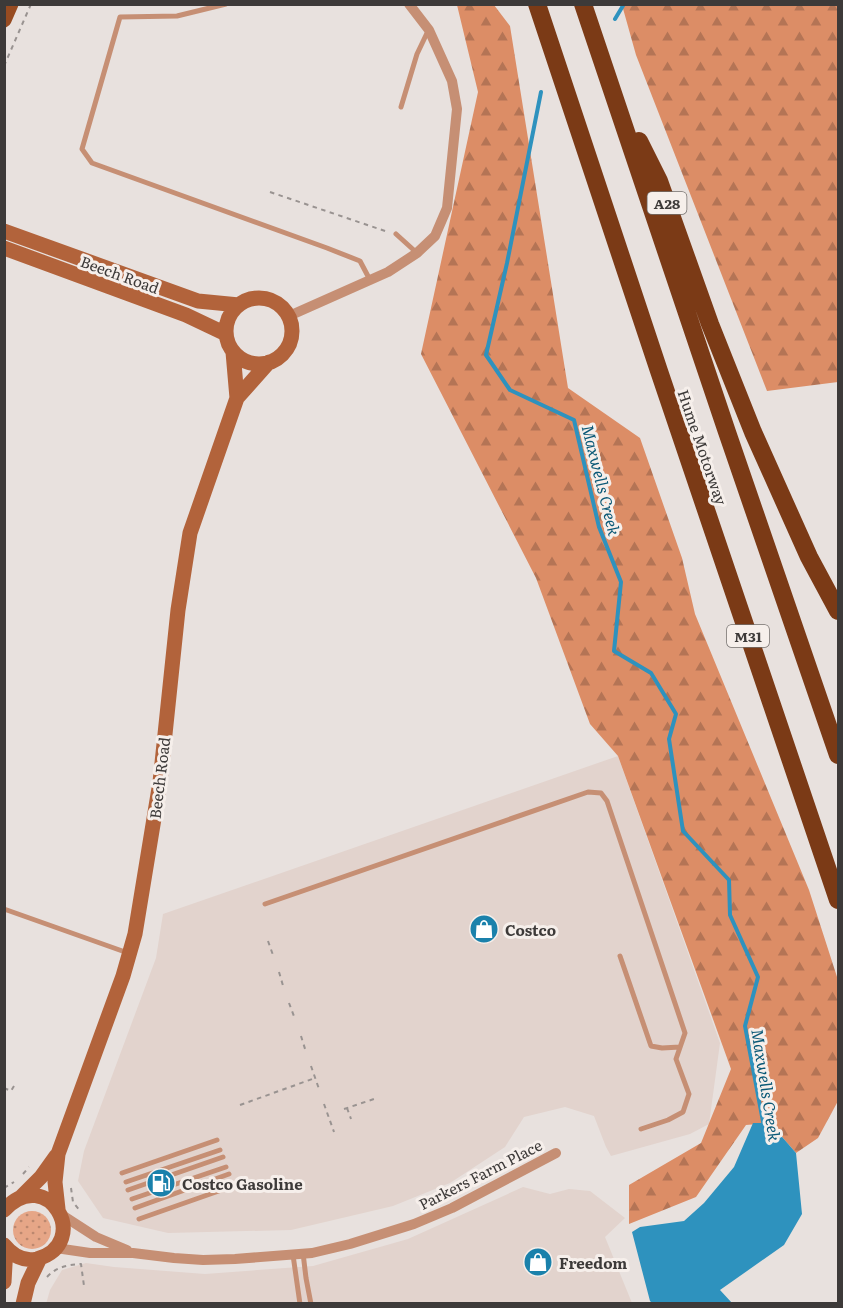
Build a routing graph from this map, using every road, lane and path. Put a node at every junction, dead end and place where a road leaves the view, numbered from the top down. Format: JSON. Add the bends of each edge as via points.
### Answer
{"nodes":[{"id":1,"x":11,"y":4,"type":"edge"},
{"id":2,"x":31,"y":4,"type":"edge"},
{"id":3,"x":226,"y":4,"type":"edge"},
{"id":4,"x":409,"y":4,"type":"edge"},
{"id":5,"x":537,"y":4,"type":"edge"},
{"id":6,"x":583,"y":4,"type":"edge"},
{"id":7,"x":4,"y":20,"type":"edge"},
{"id":8,"x":429,"y":30,"type":"junction"},
{"id":9,"x":4,"y":66,"type":"edge"},
{"id":10,"x":611,"y":89,"type":"junction"},
{"id":11,"x":401,"y":107,"type":"dead end"},
{"id":12,"x":270,"y":192,"type":"dead end"},
{"id":13,"x":4,"y":231,"type":"edge"},
{"id":14,"x":396,"y":234,"type":"joint"},
{"id":15,"x":4,"y":248,"type":"edge"},
{"id":16,"x":417,"y":253,"type":"junction"},
{"id":17,"x":370,"y":280,"type":"junction"},
{"id":18,"x":238,"y":305,"type":"junction"},
{"id":19,"x":289,"y":316,"type":"junction"},
{"id":20,"x":226,"y":334,"type":"junction"},
{"id":21,"x":233,"y":352,"type":"junction"},
{"id":22,"x":269,"y":362,"type":"junction"},
{"id":23,"x":237,"y":398,"type":"junction"},
{"id":24,"x":838,"y":611,"type":"edge"},
{"id":25,"x":838,"y":755,"type":"edge"},
{"id":26,"x":838,"y":900,"type":"edge"},
{"id":27,"x":266,"y":904,"type":"dead end"},
{"id":28,"x":4,"y":909,"type":"edge"},
{"id":29,"x":268,"y":941,"type":"dead end"},
{"id":30,"x":129,"y":954,"type":"junction"},
{"id":31,"x":273,"y":956,"type":"dead end"},
{"id":32,"x":620,"y":956,"type":"dead end"},
{"id":33,"x":279,"y":972,"type":"dead end"},
{"id":34,"x":285,"y":988,"type":"dead end"},
{"id":35,"x":289,"y":1003,"type":"dead end"},
{"id":36,"x":295,"y":1019,"type":"dead end"},
{"id":37,"x":301,"y":1036,"type":"dead end"},
{"id":38,"x":680,"y":1047,"type":"junction"},
{"id":39,"x":306,"y":1052,"type":"dead end"},
{"id":40,"x":311,"y":1066,"type":"dead end"},
{"id":41,"x":315,"y":1078,"type":"junction"},
{"id":42,"x":14,"y":1086,"type":"dead end"},
{"id":43,"x":4,"y":1088,"type":"edge"},
{"id":44,"x":319,"y":1089,"type":"dead end"},
{"id":45,"x":378,"y":1098,"type":"dead end"},
{"id":46,"x":324,"y":1104,"type":"dead end"},
{"id":47,"x":240,"y":1105,"type":"dead end"},
{"id":48,"x":351,"y":1119,"type":"dead end"},
{"id":49,"x":641,"y":1129,"type":"dead end"},
{"id":50,"x":334,"y":1132,"type":"dead end"},
{"id":51,"x":217,"y":1140,"type":"dead end"},
{"id":52,"x":220,"y":1150,"type":"dead end"},
{"id":53,"x":556,"y":1153,"type":"dead end"},
{"id":54,"x":58,"y":1154,"type":"junction"},
{"id":55,"x":223,"y":1157,"type":"dead end"},
{"id":56,"x":29,"y":1167,"type":"dead end"},
{"id":57,"x":226,"y":1167,"type":"dead end"},
{"id":58,"x":122,"y":1173,"type":"dead end"},
{"id":59,"x":229,"y":1174,"type":"dead end"},
{"id":60,"x":126,"y":1182,"type":"dead end"},
{"id":61,"x":233,"y":1186,"type":"dead end"},
{"id":62,"x":71,"y":1188,"type":"dead end"},
{"id":63,"x":128,"y":1190,"type":"dead end"},
{"id":64,"x":9,"y":1200,"type":"edge"},
{"id":65,"x":132,"y":1200,"type":"dead end"},
{"id":66,"x":135,"y":1208,"type":"dead end"},
{"id":67,"x":60,"y":1212,"type":"junction"},
{"id":68,"x":83,"y":1214,"type":"dead end"},
{"id":69,"x":139,"y":1219,"type":"dead end"},
{"id":70,"x":5,"y":1246,"type":"edge"},
{"id":71,"x":56,"y":1248,"type":"junction"},
{"id":72,"x":133,"y":1253,"type":"junction"},
{"id":73,"x":298,"y":1254,"type":"junction"},
{"id":74,"x":40,"y":1258,"type":"junction"},
{"id":75,"x":44,"y":1281,"type":"dead end"},
{"id":76,"x":4,"y":1282,"type":"edge"},
{"id":77,"x":84,"y":1286,"type":"dead end"},
{"id":78,"x":23,"y":1304,"type":"edge"},
{"id":79,"x":300,"y":1304,"type":"edge"},
{"id":80,"x":311,"y":1304,"type":"edge"}],
"edges":[{"from":1,"to":7,"type":"main road"},
{"from":2,"to":9,"type":"path"},
{"from":3,"to":17,"type":"lane","via":[[177,16],[120,17],[82,148],[92,163],[360,261]]},
{"from":4,"to":8,"type":"street"},
{"from":5,"to":26,"type":"highway","name":"Hume Motorway","number":"M31"},
{"from":6,"to":10,"type":"highway","name":"Hume Motorway"},
{"from":8,"to":11,"type":"lane","via":[[417,54]]},
{"from":8,"to":16,"type":"street","via":[[452,81],[457,110],[447,208],[435,236]]},
{"from":10,"to":24,"type":"highway","number":"A28","via":[[659,182],[710,324],[777,486]]},
{"from":10,"to":25,"type":"highway","name":"Hume Motorway"},
{"from":12,"to":14,"type":"path"},
{"from":13,"to":18,"type":"main road","name":"Beech Road","via":[[198,301]]},
{"from":14,"to":16,"type":"lane"},
{"from":15,"to":20,"type":"main road","name":"Beech Road","via":[[186,315]]},
{"from":16,"to":17,"type":"street"},
{"from":17,"to":19,"type":"street"},
{"from":18,"to":19,"type":"main road","via":[[247,300],[266,299]]},
{"from":18,"to":20,"type":"main road","via":[[231,313]]},
{"from":19,"to":22,"type":"main road","via":[[292,327],[287,348]]},
{"from":20,"to":21,"type":"main road"},
{"from":21,"to":22,"type":"main road","via":[[250,363]]},
{"from":21,"to":23,"type":"main road","name":"Beech Road"},
{"from":22,"to":23,"type":"main road","name":"Beech Road"},
{"from":23,"to":30,"type":"main road","name":"Beech Road","via":[[190,533],[160,782]]},
{"from":27,"to":38,"type":"lane","via":[[588,792],[601,793],[607,801],[685,1032]]},
{"from":28,"to":30,"type":"lane"},
{"from":29,"to":31,"type":"path"},
{"from":30,"to":54,"type":"main road","name":"Beech Road"},
{"from":32,"to":38,"type":"lane","via":[[651,1046]]},
{"from":33,"to":34,"type":"path"},
{"from":35,"to":36,"type":"path"},
{"from":37,"to":39,"type":"path"},
{"from":38,"to":49,"type":"lane","via":[[676,1059],[689,1094],[683,1112]]},
{"from":40,"to":41,"type":"path"},
{"from":41,"to":44,"type":"path"},
{"from":41,"to":47,"type":"path"},
{"from":42,"to":43,"type":"path","via":[[11,1090]]},
{"from":45,"to":48,"type":"path","via":[[346,1109]]},
{"from":46,"to":50,"type":"path"},
{"from":51,"to":58,"type":"lane"},
{"from":52,"to":60,"type":"lane"},
{"from":53,"to":73,"type":"street","name":"Parkers Farm Place","via":[[414,1224],[350,1244]]},
{"from":54,"to":64,"type":"main road","name":"Beech Road","via":[[41,1177]]},
{"from":54,"to":67,"type":"main road","name":"Beech Road","via":[[55,1182]]},
{"from":55,"to":63,"type":"lane"},
{"from":56,"to":64,"type":"path","via":[[11,1186]]},
{"from":57,"to":65,"type":"lane"},
{"from":59,"to":66,"type":"lane"},
{"from":61,"to":69,"type":"lane"},
{"from":62,"to":68,"type":"path","via":[[73,1202]]},
{"from":64,"to":67,"type":"main road","via":[[35,1195],[48,1200]]},
{"from":67,"to":71,"type":"main road","name":"Beech Road","via":[[64,1224]]},
{"from":67,"to":72,"type":"street","name":"Parkers Farm Place","via":[[96,1237]]},
{"from":70,"to":74,"type":"main road","via":[[19,1257]]},
{"from":70,"to":76,"type":"main road"},
{"from":71,"to":72,"type":"street","name":"Parkers Farm Place"},
{"from":71,"to":74,"type":"main road"},
{"from":72,"to":73,"type":"street","name":"Parkers Farm Place","via":[[203,1260]]},
{"from":73,"to":79,"type":"lane"},
{"from":73,"to":80,"type":"lane"},
{"from":74,"to":78,"type":"main road"},
{"from":75,"to":77,"type":"path","via":[[60,1268],[81,1264]]}]}
